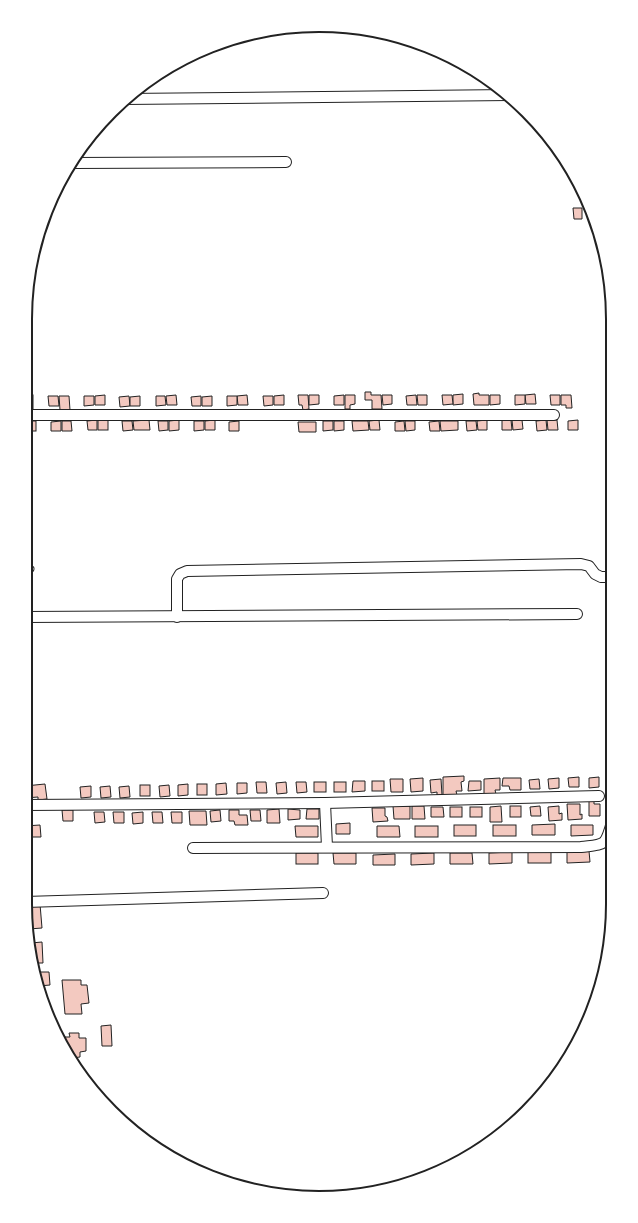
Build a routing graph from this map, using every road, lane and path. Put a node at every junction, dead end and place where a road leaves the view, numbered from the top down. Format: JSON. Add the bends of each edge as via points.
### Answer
{"nodes":[{"id":1,"x":499,"y":95,"type":"edge"},
{"id":2,"x":135,"y":99,"type":"edge"},
{"id":3,"x":286,"y":162,"type":"dead end"},
{"id":4,"x":78,"y":163,"type":"edge"},
{"id":5,"x":32,"y":415,"type":"edge"},
{"id":6,"x":554,"y":415,"type":"dead end"},
{"id":7,"x":606,"y":577,"type":"edge"},
{"id":8,"x":577,"y":614,"type":"dead end"},
{"id":9,"x":32,"y":617,"type":"edge"},
{"id":10,"x":177,"y":617,"type":"junction"},
{"id":11,"x":599,"y":796,"type":"dead end"},
{"id":12,"x":325,"y":803,"type":"junction"},
{"id":13,"x":32,"y":805,"type":"edge"},
{"id":14,"x":606,"y":841,"type":"edge"},
{"id":15,"x":327,"y":847,"type":"junction"},
{"id":16,"x":194,"y":848,"type":"dead end"},
{"id":17,"x":323,"y":893,"type":"dead end"},
{"id":18,"x":32,"y":902,"type":"edge"}],
"edges":[{"from":1,"to":2,"type":"street"},
{"from":3,"to":4,"type":"street"},
{"from":5,"to":6,"type":"street"},
{"from":7,"to":10,"type":"street","via":[[595,574],[589,566],[581,564],[187,571],[180,574],[177,580]]},
{"from":8,"to":10,"type":"street"},
{"from":9,"to":10,"type":"street"},
{"from":11,"to":12,"type":"street"},
{"from":12,"to":13,"type":"street"},
{"from":12,"to":15,"type":"street"},
{"from":14,"to":15,"type":"street","via":[[602,844],[581,847]]},
{"from":15,"to":16,"type":"street"},
{"from":17,"to":18,"type":"street"}]}
